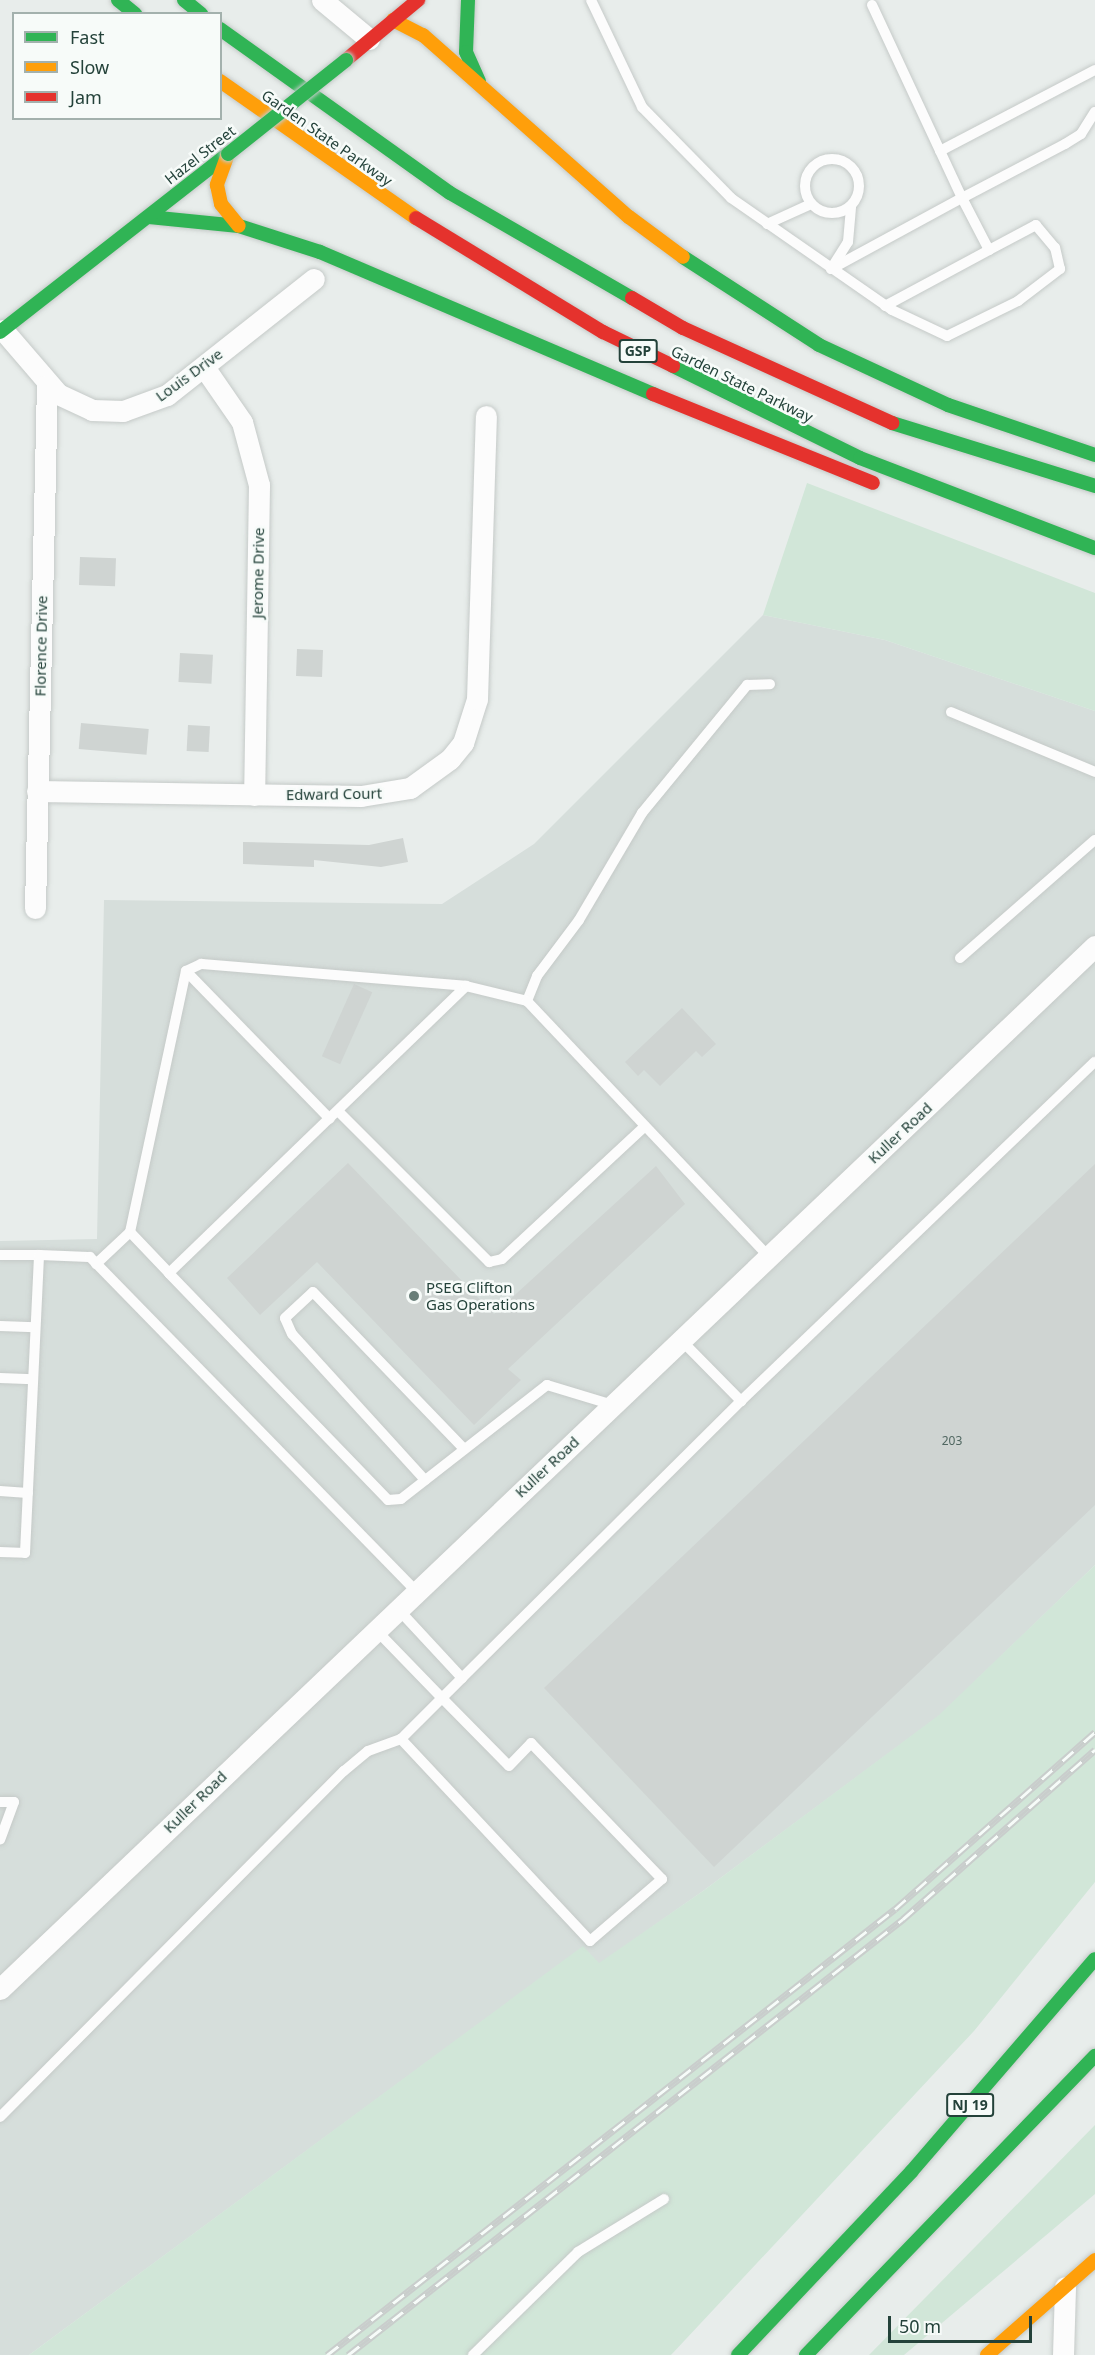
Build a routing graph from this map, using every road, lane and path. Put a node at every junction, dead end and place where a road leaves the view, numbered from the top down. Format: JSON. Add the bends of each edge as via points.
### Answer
{"nodes":[{"id":1,"x":118,"y":0,"type":"edge"},
{"id":2,"x":184,"y":0,"type":"edge"},
{"id":3,"x":322,"y":0,"type":"edge"},
{"id":4,"x":418,"y":0,"type":"edge"},
{"id":5,"x":468,"y":0,"type":"edge"},
{"id":6,"x":591,"y":0,"type":"edge"},
{"id":7,"x":872,"y":5,"type":"dead end"},
{"id":8,"x":133,"y":12,"type":"edge"},
{"id":9,"x":199,"y":12,"type":"edge"},
{"id":10,"x":393,"y":20,"type":"junction"},
{"id":11,"x":222,"y":30,"type":"edge"},
{"id":12,"x":369,"y":39,"type":"junction"},
{"id":13,"x":1094,"y":71,"type":"edge"},
{"id":14,"x":222,"y":82,"type":"edge"},
{"id":15,"x":494,"y":98,"type":"junction"},
{"id":16,"x":1095,"y":112,"type":"edge"},
{"id":17,"x":940,"y":151,"type":"junction"},
{"id":18,"x":228,"y":154,"type":"junction"},
{"id":19,"x":962,"y":198,"type":"junction"},
{"id":20,"x":811,"y":204,"type":"junction"},
{"id":21,"x":850,"y":207,"type":"junction"},
{"id":22,"x":149,"y":217,"type":"junction"},
{"id":23,"x":767,"y":224,"type":"junction"},
{"id":24,"x":239,"y":226,"type":"junction"},
{"id":25,"x":989,"y":250,"type":"junction"},
{"id":26,"x":831,"y":269,"type":"junction"},
{"id":27,"x":314,"y":279,"type":"dead end"},
{"id":28,"x":885,"y":306,"type":"junction"},
{"id":29,"x":1,"y":331,"type":"edge"},
{"id":30,"x":204,"y":367,"type":"junction"},
{"id":31,"x":47,"y":385,"type":"junction"},
{"id":32,"x":486,"y":416,"type":"dead end"},
{"id":33,"x":1095,"y":455,"type":"edge"},
{"id":34,"x":1095,"y":486,"type":"edge"},
{"id":35,"x":1062,"y":537,"type":"junction"},
{"id":36,"x":1095,"y":548,"type":"edge"},
{"id":37,"x":770,"y":684,"type":"dead end"},
{"id":38,"x":951,"y":712,"type":"dead end"},
{"id":39,"x":1095,"y":772,"type":"edge"},
{"id":40,"x":37,"y":791,"type":"junction"},
{"id":41,"x":254,"y":795,"type":"junction"},
{"id":42,"x":1095,"y":840,"type":"edge"},
{"id":43,"x":35,"y":908,"type":"dead end"},
{"id":44,"x":1095,"y":946,"type":"edge"},
{"id":45,"x":960,"y":958,"type":"dead end"},
{"id":46,"x":186,"y":971,"type":"junction"},
{"id":47,"x":466,"y":986,"type":"junction"},
{"id":48,"x":527,"y":1001,"type":"junction"},
{"id":49,"x":1095,"y":1062,"type":"edge"},
{"id":50,"x":334,"y":1115,"type":"junction"},
{"id":51,"x":645,"y":1126,"type":"junction"},
{"id":52,"x":130,"y":1232,"type":"junction"},
{"id":53,"x":0,"y":1255,"type":"edge"},
{"id":54,"x":39,"y":1255,"type":"junction"},
{"id":55,"x":769,"y":1257,"type":"junction"},
{"id":56,"x":96,"y":1264,"type":"junction"},
{"id":57,"x":170,"y":1274,"type":"junction"},
{"id":58,"x":0,"y":1326,"type":"edge"},
{"id":59,"x":35,"y":1327,"type":"junction"},
{"id":60,"x":681,"y":1340,"type":"junction"},
{"id":61,"x":0,"y":1378,"type":"edge"},
{"id":62,"x":33,"y":1379,"type":"junction"},
{"id":63,"x":741,"y":1401,"type":"junction"},
{"id":64,"x":613,"y":1405,"type":"junction"},
{"id":65,"x":464,"y":1449,"type":"junction"},
{"id":66,"x":425,"y":1480,"type":"junction"},
{"id":67,"x":0,"y":1491,"type":"edge"},
{"id":68,"x":28,"y":1493,"type":"junction"},
{"id":69,"x":0,"y":1552,"type":"edge"},
{"id":70,"x":416,"y":1592,"type":"junction"},
{"id":71,"x":398,"y":1609,"type":"junction"},
{"id":72,"x":376,"y":1630,"type":"junction"},
{"id":73,"x":462,"y":1678,"type":"junction"},
{"id":74,"x":442,"y":1698,"type":"junction"},
{"id":75,"x":401,"y":1739,"type":"junction"},
{"id":76,"x":0,"y":1802,"type":"edge"},
{"id":77,"x":0,"y":1840,"type":"edge"},
{"id":78,"x":1095,"y":1959,"type":"edge"},
{"id":79,"x":0,"y":1989,"type":"edge"},
{"id":80,"x":1095,"y":2056,"type":"edge"},
{"id":81,"x":0,"y":2117,"type":"edge"},
{"id":82,"x":664,"y":2199,"type":"dead end"},
{"id":83,"x":841,"y":2248,"type":"junction"},
{"id":84,"x":1095,"y":2260,"type":"edge"},
{"id":85,"x":879,"y":2280,"type":"junction"},
{"id":86,"x":1065,"y":2287,"type":"junction"},
{"id":87,"x":722,"y":2347,"type":"dead end"},
{"id":88,"x":473,"y":2355,"type":"edge"},
{"id":89,"x":738,"y":2355,"type":"edge"},
{"id":90,"x":806,"y":2355,"type":"edge"},
{"id":91,"x":821,"y":2355,"type":"edge"},
{"id":92,"x":987,"y":2355,"type":"edge"},
{"id":93,"x":1063,"y":2355,"type":"edge"}],
"edges":[{"from":1,"to":8,"type":"main road"},
{"from":2,"to":9,"type":"main road"},
{"from":3,"to":12,"type":"street"},
{"from":4,"to":10,"type":"main road","name":"Hazel Street"},
{"from":5,"to":15,"type":"main road","via":[[466,52]]},
{"from":6,"to":23,"type":"lane","via":[[642,107],[730,198]]},
{"from":7,"to":17,"type":"lane"},
{"from":10,"to":12,"type":"main road","name":"Hazel Street"},
{"from":10,"to":15,"type":"main road","via":[[423,35]]},
{"from":11,"to":34,"type":"main road","name":"Garden State Parkway","via":[[450,193],[683,328],[890,422]]},
{"from":12,"to":18,"type":"main road","name":"Hazel Street","bridge":true},
{"from":13,"to":17,"type":"lane"},
{"from":14,"to":35,"type":"main road","name":"Garden State Parkway","number":"GSP","via":[[427,226],[603,332],[860,458]]},
{"from":15,"to":33,"type":"main road","via":[[629,218],[776,320],[948,405]]},
{"from":16,"to":19,"type":"lane","via":[[1081,134]]},
{"from":17,"to":19,"type":"lane"},
{"from":18,"to":22,"type":"main road","name":"Hazel Street"},
{"from":18,"to":24,"type":"main road","via":[[217,185],[221,204]]},
{"from":19,"to":25,"type":"lane"},
{"from":19,"to":26,"type":"lane"},
{"from":20,"to":21,"type":"lane","via":[[826,213]]},
{"from":20,"to":21,"type":"lane","via":[[806,179],[816,164],[834,159],[851,166],[859,182]]},
{"from":20,"to":23,"type":"lane"},
{"from":21,"to":26,"type":"lane","via":[[848,242]]},
{"from":22,"to":24,"type":"main road"},
{"from":22,"to":29,"type":"main road","name":"Hazel Street"},
{"from":23,"to":26,"type":"lane"},
{"from":24,"to":35,"type":"main road","via":[[320,252],[833,471]]},
{"from":25,"to":28,"type":"lane"},
{"from":25,"to":28,"type":"lane","via":[[1036,225],[1055,248],[1060,269],[1018,301],[947,336]]},
{"from":26,"to":28,"type":"lane"},
{"from":27,"to":30,"type":"street","name":"Louis Drive"},
{"from":29,"to":31,"type":"street","name":"Louis Drive"},
{"from":30,"to":31,"type":"street","name":"Louis Drive","via":[[167,395],[123,411],[92,410]]},
{"from":30,"to":41,"type":"street","name":"Jerome Drive","via":[[242,422],[257,469]]},
{"from":31,"to":40,"type":"street","name":"Florence Drive"},
{"from":32,"to":41,"type":"street","name":"Edward Court","via":[[478,689],[463,743],[424,780],[390,793]]},
{"from":35,"to":36,"type":"main road","name":"Garden State Parkway","number":"GSP"},
{"from":37,"to":48,"type":"lane","via":[[747,685],[642,813],[579,920],[537,976]]},
{"from":38,"to":39,"type":"lane"},
{"from":40,"to":41,"type":"street","name":"Edward Court"},
{"from":40,"to":43,"type":"street","name":"Florence Drive"},
{"from":42,"to":45,"type":"lane"},
{"from":44,"to":55,"type":"street","name":"Kuller Road"},
{"from":46,"to":47,"type":"lane","via":[[201,964]]},
{"from":46,"to":50,"type":"lane"},
{"from":46,"to":52,"type":"lane"},
{"from":47,"to":48,"type":"lane"},
{"from":47,"to":50,"type":"lane"},
{"from":48,"to":51,"type":"lane"},
{"from":49,"to":63,"type":"lane"},
{"from":50,"to":51,"type":"lane","via":[[489,1262],[502,1259]]},
{"from":50,"to":57,"type":"lane"},
{"from":51,"to":55,"type":"lane"},
{"from":52,"to":56,"type":"lane"},
{"from":52,"to":57,"type":"lane"},
{"from":53,"to":54,"type":"lane"},
{"from":54,"to":56,"type":"lane","via":[[90,1257]]},
{"from":54,"to":59,"type":"lane"},
{"from":55,"to":60,"type":"street","name":"Kuller Road"},
{"from":56,"to":70,"type":"lane"},
{"from":57,"to":66,"type":"lane","via":[[373,1488],[388,1500],[401,1499]]},
{"from":58,"to":59,"type":"lane"},
{"from":59,"to":62,"type":"lane"},
{"from":60,"to":63,"type":"lane"},
{"from":60,"to":64,"type":"street","name":"Kuller Road"},
{"from":61,"to":62,"type":"lane"},
{"from":62,"to":68,"type":"lane"},
{"from":63,"to":73,"type":"lane"},
{"from":64,"to":65,"type":"lane","via":[[547,1385]]},
{"from":64,"to":70,"type":"street","name":"Kuller Road"},
{"from":65,"to":66,"type":"lane"},
{"from":65,"to":66,"type":"lane","via":[[313,1292],[285,1318],[292,1334]]},
{"from":67,"to":68,"type":"lane"},
{"from":68,"to":69,"type":"lane","via":[[25,1553]]},
{"from":70,"to":71,"type":"street","name":"Kuller Road"},
{"from":71,"to":72,"type":"street","name":"Kuller Road"},
{"from":71,"to":73,"type":"lane"},
{"from":72,"to":74,"type":"lane"},
{"from":72,"to":79,"type":"street","name":"Kuller Road"},
{"from":73,"to":74,"type":"lane"},
{"from":74,"to":75,"type":"lane"},
{"from":74,"to":75,"type":"lane","via":[[509,1766],[531,1743],[662,1879],[590,1941]]},
{"from":75,"to":81,"type":"lane","via":[[368,1751],[344,1772]]},
{"from":76,"to":77,"type":"lane","via":[[14,1802]]},
{"from":78,"to":83,"type":"main road","number":"NJ 19"},
{"from":80,"to":85,"type":"main road"},
{"from":82,"to":88,"type":"lane","via":[[578,2252]]},
{"from":83,"to":87,"type":"main road"},
{"from":83,"to":89,"type":"main road","number":"NJ 19"},
{"from":84,"to":86,"type":"main road"},
{"from":85,"to":90,"type":"main road"},
{"from":85,"to":91,"type":"main road"},
{"from":86,"to":92,"type":"main road"},
{"from":86,"to":93,"type":"street"}]}
